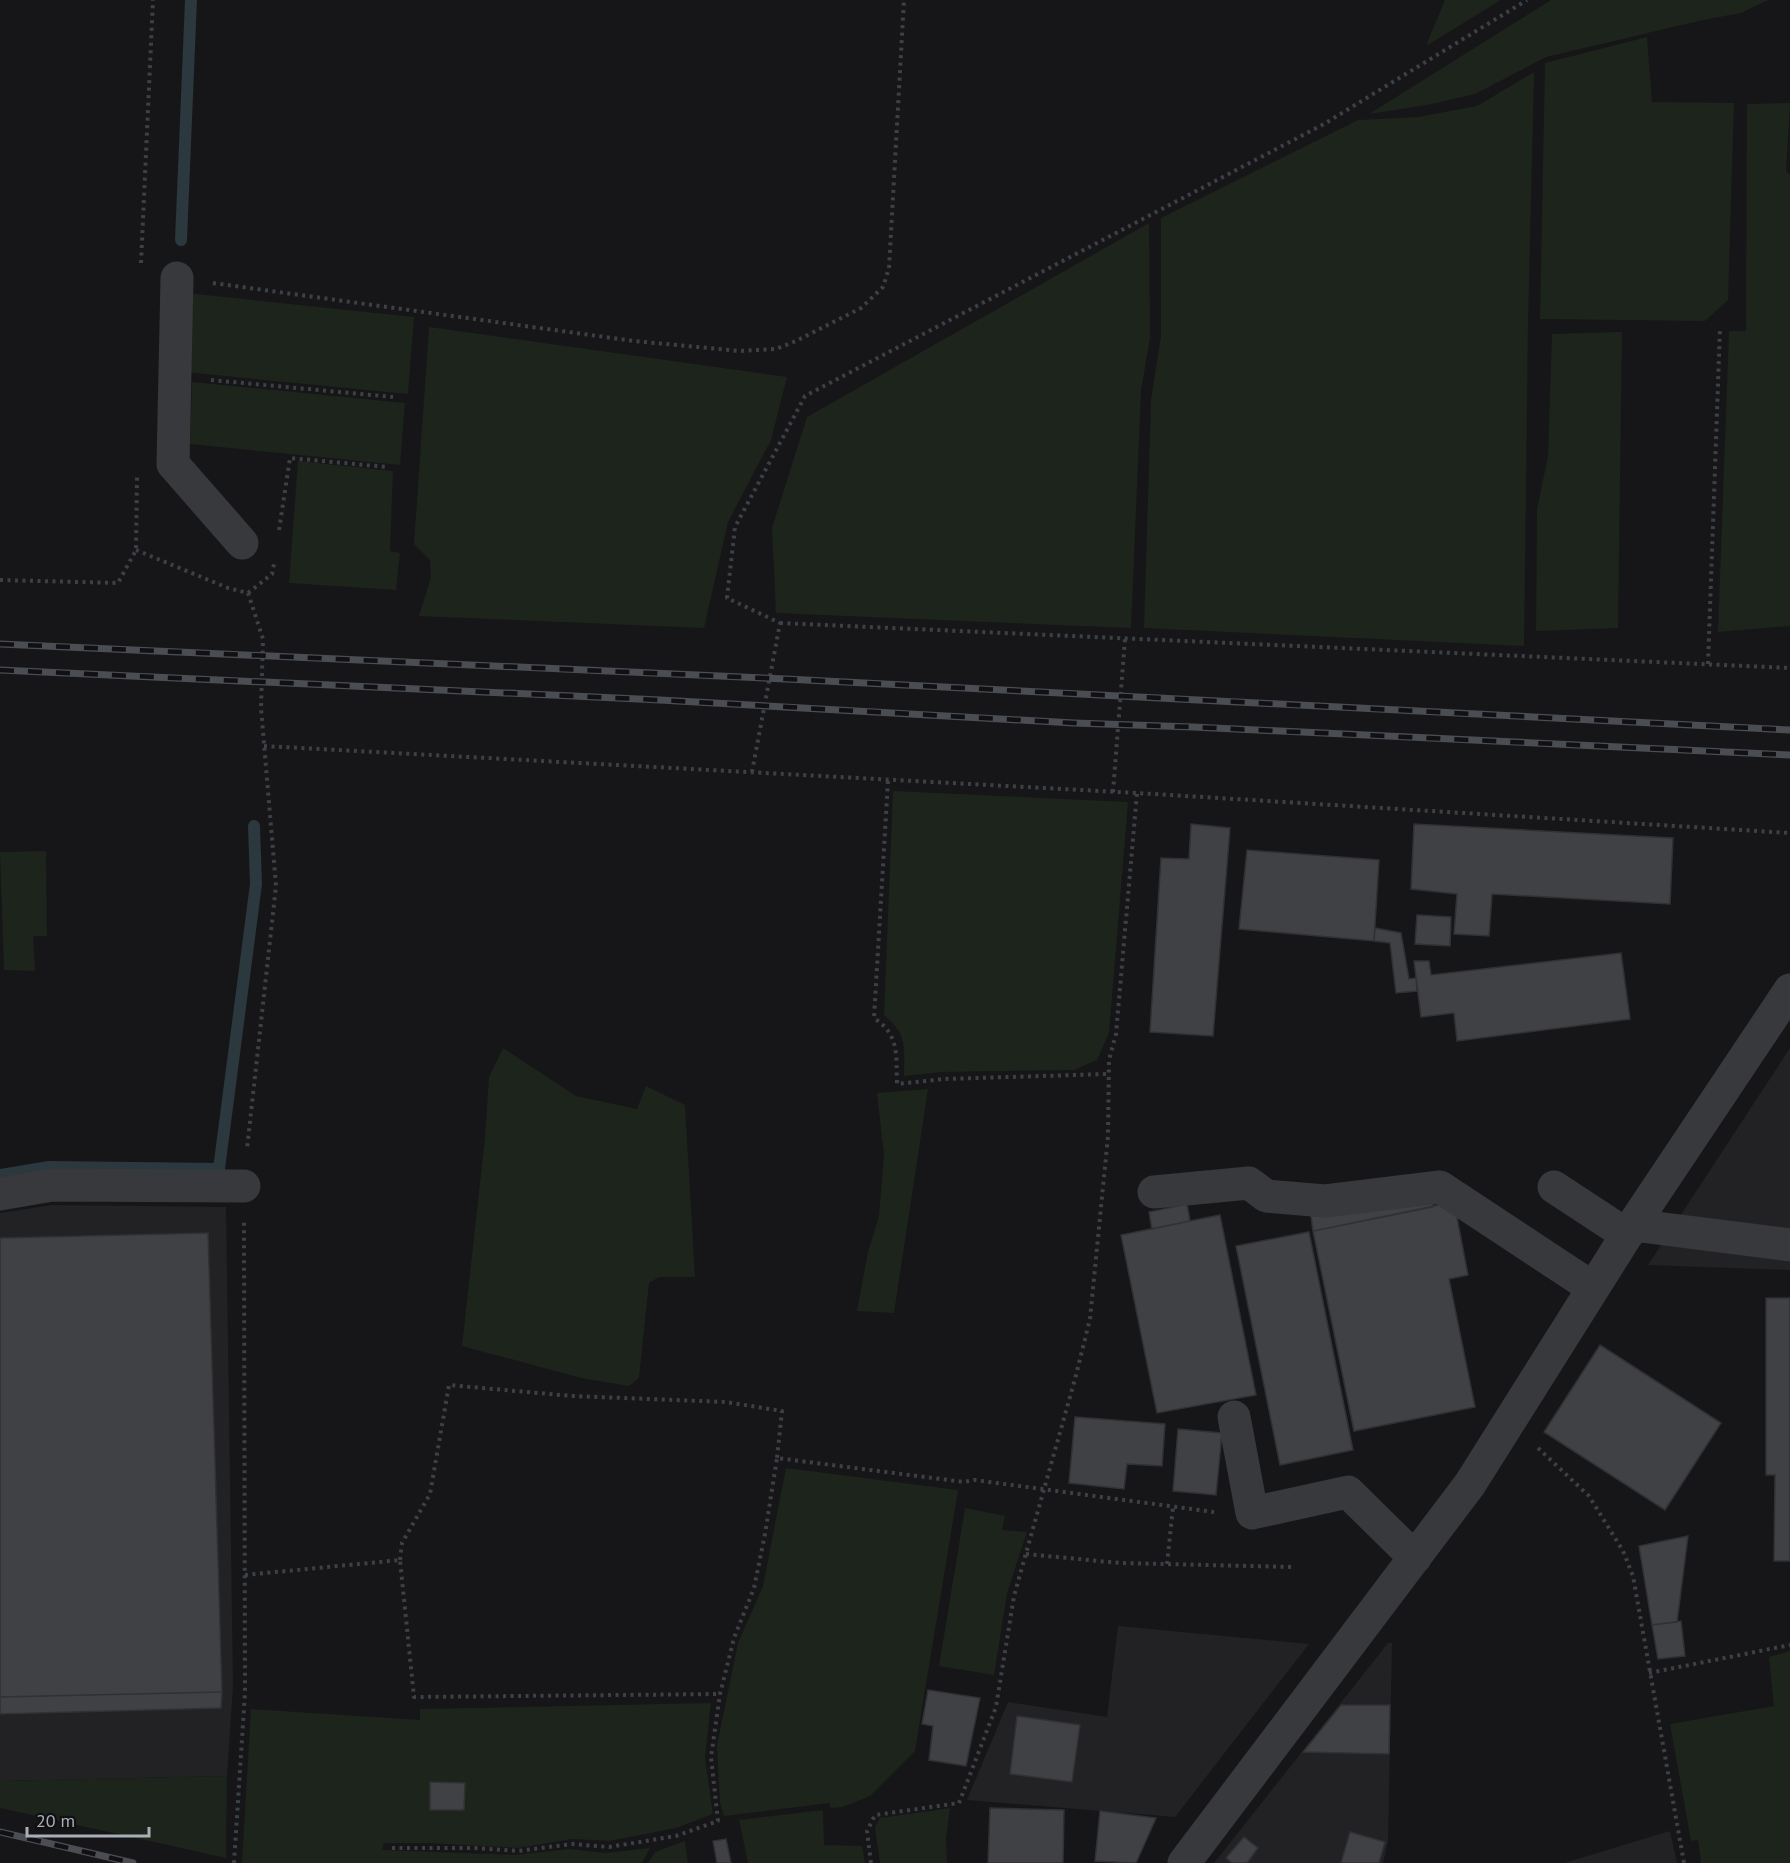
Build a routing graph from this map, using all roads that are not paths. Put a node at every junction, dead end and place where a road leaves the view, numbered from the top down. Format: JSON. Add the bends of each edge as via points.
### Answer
{"nodes":[{"id":1,"x":177,"y":278,"type":"road end"},
{"id":2,"x":242,"y":543,"type":"dead end"},
{"id":3,"x":1790,"y":990,"type":"edge"},
{"id":4,"x":244,"y":1186,"type":"dead end"},
{"id":5,"x":1554,"y":1187,"type":"dead end"},
{"id":6,"x":1154,"y":1192,"type":"dead end"},
{"id":7,"x":0,"y":1194,"type":"edge"},
{"id":8,"x":1630,"y":1230,"type":"junction"},
{"id":9,"x":1790,"y":1245,"type":"edge"},
{"id":10,"x":1593,"y":1288,"type":"junction"},
{"id":11,"x":1234,"y":1417,"type":"dead end"},
{"id":12,"x":1414,"y":1558,"type":"junction"},
{"id":13,"x":1184,"y":1863,"type":"edge"}],
"edges":[{"from":1,"to":2,"type":"street","via":[[173,464]]},
{"from":3,"to":8,"type":"street"},
{"from":4,"to":7,"type":"street","via":[[52,1185]]},
{"from":5,"to":8,"type":"street"},
{"from":6,"to":10,"type":"street","via":[[1249,1183],[1266,1196],[1325,1201],[1440,1187]]},
{"from":8,"to":9,"type":"street"},
{"from":8,"to":10,"type":"street"},
{"from":10,"to":12,"type":"street","via":[[1511,1419],[1484,1483]]},
{"from":11,"to":12,"type":"street","via":[[1252,1513],[1348,1492]]},
{"from":12,"to":13,"type":"street"}]}
